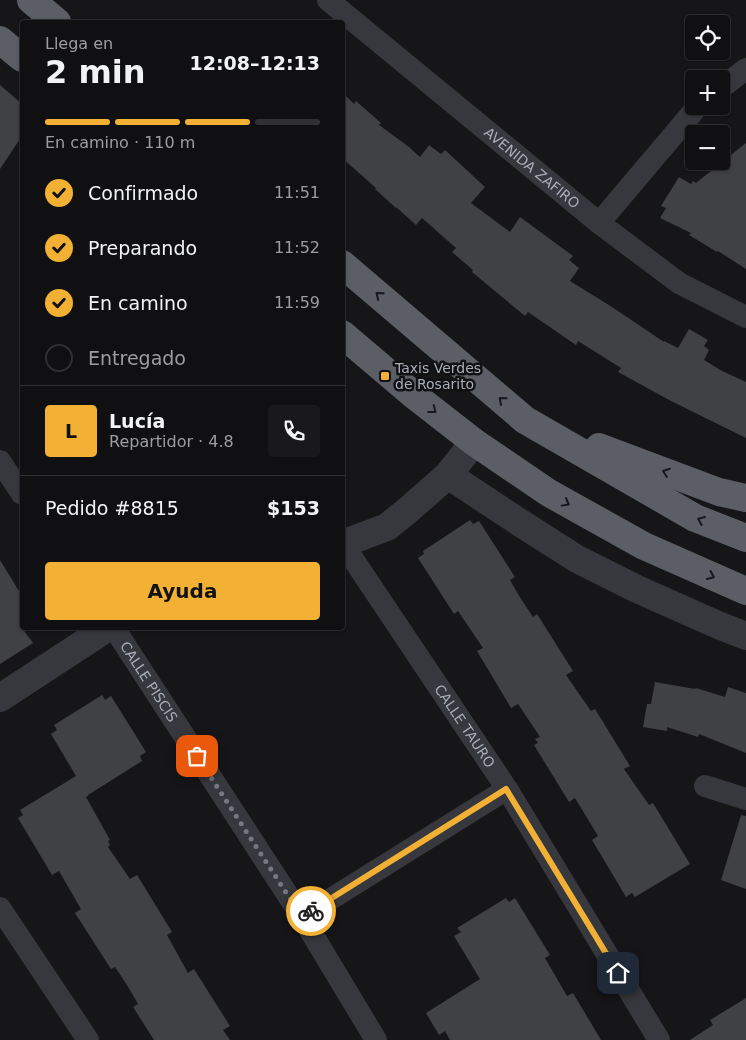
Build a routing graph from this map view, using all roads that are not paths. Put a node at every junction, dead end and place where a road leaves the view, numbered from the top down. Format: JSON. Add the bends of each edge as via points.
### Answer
{"nodes":[{"id":1,"x":31,"y":0,"type":"edge"},
{"id":2,"x":328,"y":0,"type":"edge"},
{"id":3,"x":55,"y":20,"type":"edge"},
{"id":4,"x":0,"y":40,"type":"edge"},
{"id":5,"x":20,"y":56,"type":"edge"},
{"id":6,"x":746,"y":68,"type":"edge"},
{"id":7,"x":730,"y":81,"type":"edge"},
{"id":8,"x":690,"y":115,"type":"edge"},
{"id":9,"x":599,"y":223,"type":"junction"},
{"id":10,"x":345,"y":267,"type":"edge"},
{"id":11,"x":746,"y":317,"type":"edge"},
{"id":12,"x":345,"y":337,"type":"edge"},
{"id":13,"x":526,"y":420,"type":"junction"},
{"id":14,"x":474,"y":442,"type":"junction"},
{"id":15,"x":0,"y":461,"type":"edge"},
{"id":16,"x":448,"y":474,"type":"junction"},
{"id":17,"x":20,"y":491,"type":"edge"},
{"id":18,"x":746,"y":498,"type":"edge"},
{"id":19,"x":746,"y":538,"type":"edge"},
{"id":20,"x":345,"y":543,"type":"edge"},
{"id":21,"x":345,"y":547,"type":"edge"},
{"id":22,"x":746,"y":591,"type":"edge"},
{"id":23,"x":104,"y":630,"type":"edge"},
{"id":24,"x":115,"y":630,"type":"edge"},
{"id":25,"x":746,"y":636,"type":"edge"},
{"id":26,"x":0,"y":698,"type":"edge"},
{"id":27,"x":705,"y":786,"type":"dead end"},
{"id":28,"x":506,"y":789,"type":"junction"},
{"id":29,"x":746,"y":799,"type":"edge"},
{"id":30,"x":0,"y":908,"type":"edge"},
{"id":31,"x":302,"y":917,"type":"junction"},
{"id":32,"x":88,"y":1040,"type":"edge"},
{"id":33,"x":376,"y":1040,"type":"edge"},
{"id":34,"x":659,"y":1040,"type":"edge"}],
"edges":[{"from":1,"to":3,"type":"highway"},
{"from":2,"to":9,"type":"street","name":"AVENIDA ZAFIRO"},
{"from":4,"to":5,"type":"highway"},
{"from":6,"to":7,"type":"street"},
{"from":8,"to":9,"type":"street"},
{"from":9,"to":11,"type":"street","name":"AVENIDA ZAFIRO","via":[[679,283]]},
{"from":13,"to":10,"type":"highway","one_way":true},
{"from":12,"to":14,"type":"highway","one_way":true},
{"from":18,"to":13,"type":"highway","one_way":true,"via":[[719,492]]},
{"from":19,"to":13,"type":"highway","one_way":true,"via":[[695,518]]},
{"from":14,"to":16,"type":"street"},
{"from":14,"to":22,"type":"highway","one_way":true,"via":[[549,493],[644,546]]},
{"from":15,"to":17,"type":"street"},
{"from":16,"to":20,"type":"street","via":[[386,527]]},
{"from":16,"to":25,"type":"street","via":[[577,559]]},
{"from":21,"to":28,"type":"street","name":"CALLE TAURO"},
{"from":23,"to":26,"type":"street"},
{"from":24,"to":31,"type":"street","name":"CALLE PISCIS"},
{"from":27,"to":29,"type":"street"},
{"from":28,"to":31,"type":"street"},
{"from":28,"to":34,"type":"street","name":"CALLE TAURO"},
{"from":30,"to":32,"type":"street"},
{"from":31,"to":33,"type":"street","name":"CALLE PISCIS"}]}
